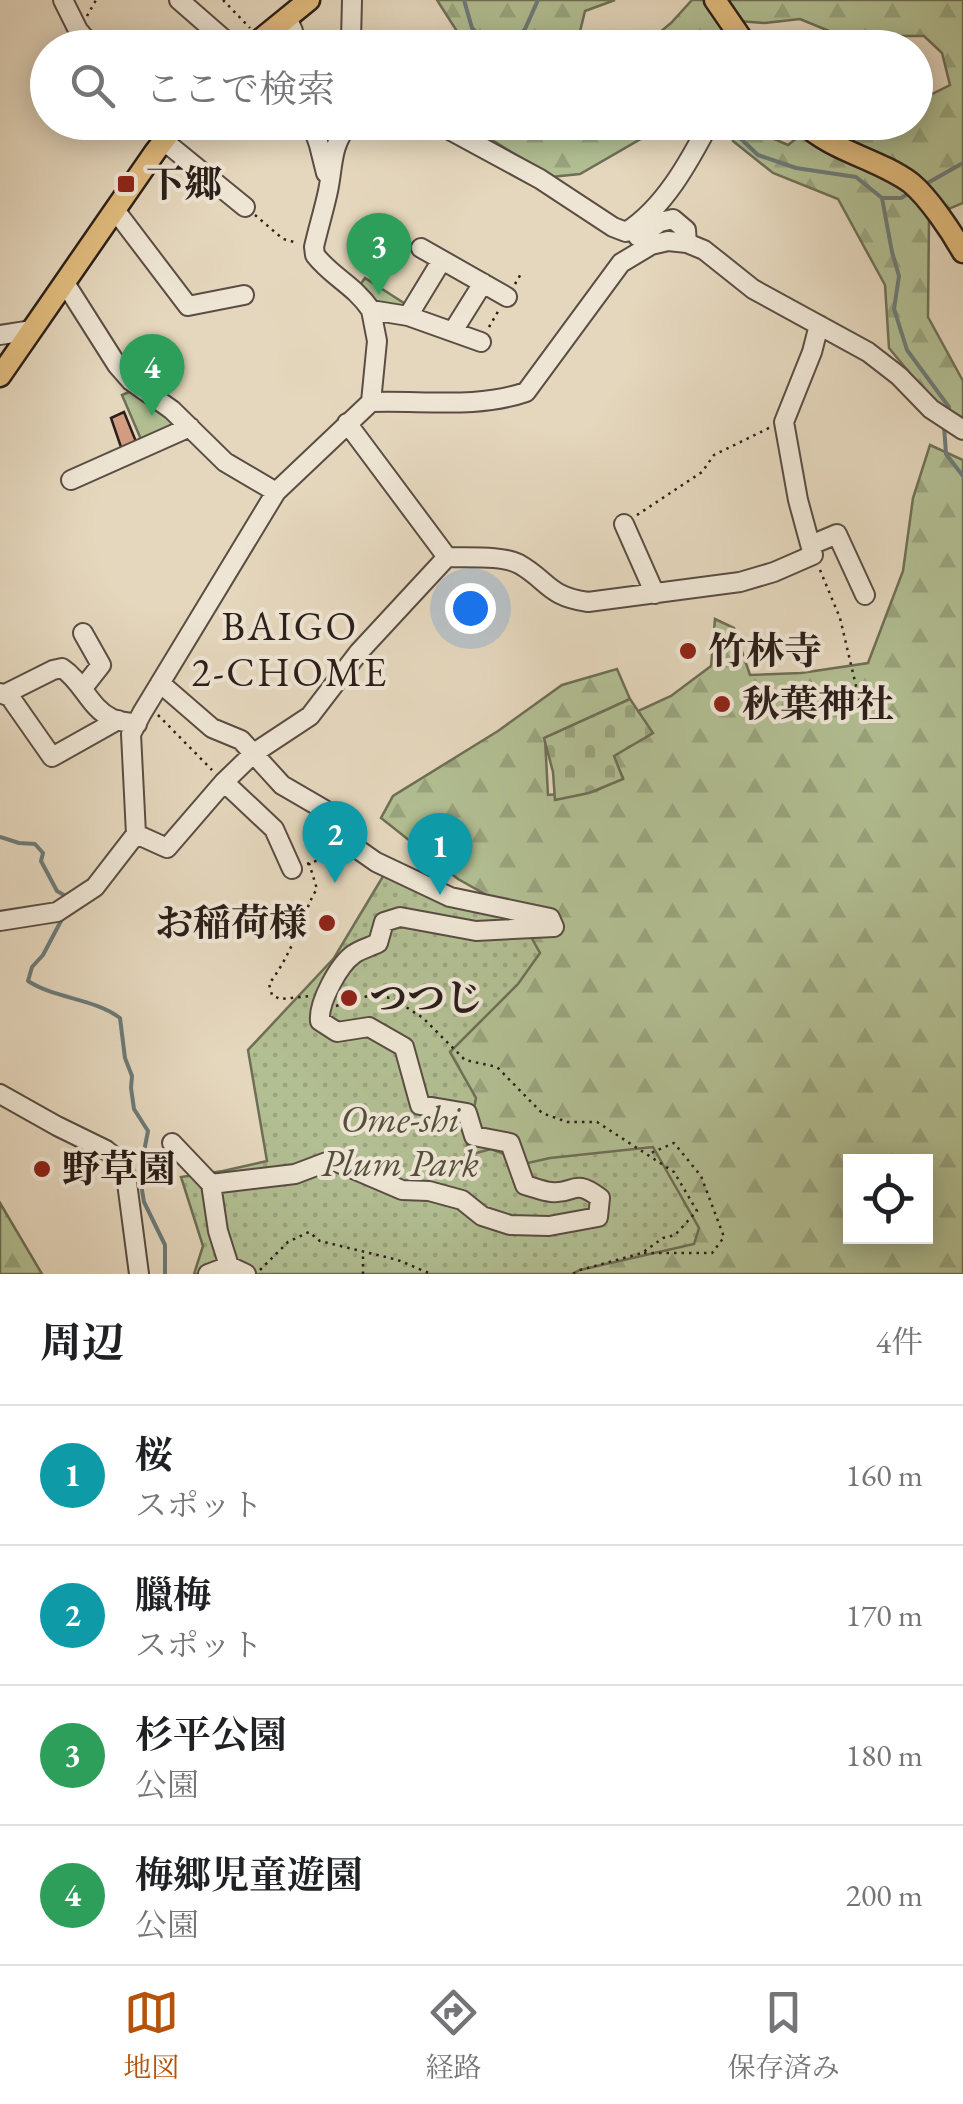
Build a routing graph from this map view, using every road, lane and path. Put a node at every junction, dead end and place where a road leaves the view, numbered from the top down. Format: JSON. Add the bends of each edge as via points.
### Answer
{"nodes":[{"id":1,"x":63,"y":0,"type":"edge"},
{"id":2,"x":179,"y":0,"type":"edge"},
{"id":3,"x":224,"y":0,"type":"edge"},
{"id":4,"x":308,"y":0,"type":"edge"},
{"id":5,"x":352,"y":0,"type":"edge"},
{"id":6,"x":715,"y":0,"type":"edge"},
{"id":7,"x":287,"y":17,"type":"junction"},
{"id":8,"x":78,"y":30,"type":"edge"},
{"id":9,"x":213,"y":30,"type":"edge"},
{"id":10,"x":246,"y":30,"type":"edge"},
{"id":11,"x":271,"y":30,"type":"edge"},
{"id":12,"x":293,"y":30,"type":"edge"},
{"id":13,"x":352,"y":30,"type":"edge"},
{"id":14,"x":736,"y":30,"type":"edge"},
{"id":15,"x":164,"y":140,"type":"edge"},
{"id":16,"x":181,"y":140,"type":"edge"},
{"id":17,"x":318,"y":140,"type":"edge"},
{"id":18,"x":338,"y":140,"type":"edge"},
{"id":19,"x":468,"y":140,"type":"edge"},
{"id":20,"x":700,"y":140,"type":"edge"},
{"id":21,"x":828,"y":140,"type":"edge"},
{"id":22,"x":329,"y":188,"type":"junction"},
{"id":23,"x":245,"y":207,"type":"joint"},
{"id":24,"x":116,"y":210,"type":"junction"},
{"id":25,"x":626,"y":232,"type":"junction"},
{"id":26,"x":687,"y":243,"type":"junction"},
{"id":27,"x":314,"y":247,"type":"junction"},
{"id":28,"x":421,"y":248,"type":"dead end"},
{"id":29,"x":963,"y":252,"type":"edge"},
{"id":30,"x":442,"y":260,"type":"junction"},
{"id":31,"x":484,"y":282,"type":"junction"},
{"id":32,"x":65,"y":283,"type":"junction"},
{"id":33,"x":244,"y":296,"type":"dead end"},
{"id":34,"x":507,"y":297,"type":"dead end"},
{"id":35,"x":371,"y":310,"type":"junction"},
{"id":36,"x":408,"y":316,"type":"junction"},
{"id":37,"x":818,"y":325,"type":"junction"},
{"id":38,"x":32,"y":330,"type":"junction"},
{"id":39,"x":453,"y":331,"type":"junction"},
{"id":40,"x":0,"y":335,"type":"edge"},
{"id":41,"x":481,"y":342,"type":"dead end"},
{"id":42,"x":0,"y":376,"type":"edge"},
{"id":43,"x":371,"y":402,"type":"junction"},
{"id":44,"x":784,"y":422,"type":"junction"},
{"id":45,"x":347,"y":423,"type":"junction"},
{"id":46,"x":190,"y":427,"type":"junction"},
{"id":47,"x":963,"y":430,"type":"edge"},
{"id":48,"x":71,"y":480,"type":"dead end"},
{"id":49,"x":276,"y":492,"type":"junction"},
{"id":50,"x":624,"y":524,"type":"joint"},
{"id":51,"x":812,"y":550,"type":"junction"},
{"id":52,"x":447,"y":557,"type":"junction"},
{"id":53,"x":655,"y":594,"type":"junction"},
{"id":54,"x":865,"y":594,"type":"dead end"},
{"id":55,"x":82,"y":633,"type":"dead end"},
{"id":56,"x":160,"y":683,"type":"junction"},
{"id":57,"x":83,"y":688,"type":"junction"},
{"id":58,"x":2,"y":694,"type":"edge"},
{"id":59,"x":148,"y":704,"type":"junction"},
{"id":60,"x":118,"y":720,"type":"junction"},
{"id":61,"x":864,"y":720,"type":"dead end"},
{"id":62,"x":137,"y":724,"type":"junction"},
{"id":63,"x":254,"y":752,"type":"junction"},
{"id":64,"x":224,"y":782,"type":"junction"},
{"id":65,"x":136,"y":834,"type":"junction"},
{"id":66,"x":356,"y":848,"type":"junction"},
{"id":67,"x":292,"y":869,"type":"dead end"},
{"id":68,"x":0,"y":921,"type":"edge"},
{"id":69,"x":319,"y":1012,"type":"junction"},
{"id":70,"x":0,"y":1094,"type":"edge"},
{"id":71,"x":172,"y":1143,"type":"dead end"},
{"id":72,"x":648,"y":1155,"type":"junction"},
{"id":73,"x":211,"y":1184,"type":"junction"},
{"id":74,"x":363,"y":1252,"type":"junction"},
{"id":75,"x":642,"y":1253,"type":"junction"},
{"id":76,"x":238,"y":1270,"type":"edge"},
{"id":77,"x":139,"y":1274,"type":"edge"},
{"id":78,"x":208,"y":1274,"type":"edge"},
{"id":79,"x":255,"y":1274,"type":"edge"},
{"id":80,"x":363,"y":1274,"type":"edge"},
{"id":81,"x":431,"y":1274,"type":"edge"},
{"id":82,"x":572,"y":1274,"type":"edge"}],
"edges":[{"from":1,"to":8,"type":"street"},
{"from":2,"to":9,"type":"street"},
{"from":3,"to":10,"type":"path"},
{"from":4,"to":7,"type":"main road"},
{"from":5,"to":13,"type":"street"},
{"from":6,"to":14,"type":"main road"},
{"from":7,"to":11,"type":"main road"},
{"from":7,"to":12,"type":"street"},
{"from":15,"to":24,"type":"main road"},
{"from":16,"to":23,"type":"street"},
{"from":17,"to":22,"type":"street"},
{"from":18,"to":22,"type":"street"},
{"from":19,"to":25,"type":"street"},
{"from":20,"to":25,"type":"street","via":[[658,204]]},
{"from":21,"to":29,"type":"main road","via":[[917,189]]},
{"from":22,"to":27,"type":"street"},
{"from":23,"to":27,"type":"path","via":[[284,238]]},
{"from":24,"to":32,"type":"main road"},
{"from":24,"to":33,"type":"street","via":[[188,306]]},
{"from":25,"to":26,"type":"street","via":[[634,238],[673,219],[686,230]]},
{"from":26,"to":37,"type":"street"},
{"from":26,"to":43,"type":"street","via":[[661,241],[621,263],[526,392],[480,402]]},
{"from":27,"to":35,"type":"street","via":[[319,262]]},
{"from":28,"to":30,"type":"street"},
{"from":30,"to":31,"type":"street"},
{"from":30,"to":36,"type":"street"},
{"from":31,"to":34,"type":"street"},
{"from":31,"to":39,"type":"street"},
{"from":32,"to":38,"type":"main road"},
{"from":32,"to":46,"type":"street","via":[[117,365]]},
{"from":35,"to":36,"type":"street"},
{"from":35,"to":43,"type":"street","via":[[377,341]]},
{"from":36,"to":39,"type":"street"},
{"from":37,"to":44,"type":"street"},
{"from":37,"to":47,"type":"street","via":[[868,352]]},
{"from":38,"to":40,"type":"street"},
{"from":38,"to":42,"type":"main road"},
{"from":39,"to":41,"type":"street"},
{"from":43,"to":45,"type":"street"},
{"from":44,"to":50,"type":"path","via":[[714,455],[702,472]]},
{"from":44,"to":51,"type":"street"},
{"from":45,"to":49,"type":"street"},
{"from":45,"to":52,"type":"street"},
{"from":46,"to":48,"type":"street"},
{"from":46,"to":49,"type":"street","via":[[225,462]]},
{"from":49,"to":56,"type":"street"},
{"from":50,"to":53,"type":"street"},
{"from":51,"to":53,"type":"street","via":[[740,582]]},
{"from":51,"to":54,"type":"street","via":[[837,534]]},
{"from":51,"to":61,"type":"path","via":[[840,618]]},
{"from":52,"to":53,"type":"street","via":[[507,560],[567,599]]},
{"from":52,"to":63,"type":"street","via":[[358,652],[310,716]]},
{"from":55,"to":57,"type":"street","via":[[101,665]]},
{"from":56,"to":59,"type":"street"},
{"from":56,"to":63,"type":"street","via":[[212,728]]},
{"from":57,"to":58,"type":"street","via":[[57,668]]},
{"from":57,"to":60,"type":"street"},
{"from":58,"to":60,"type":"street","via":[[52,757]]},
{"from":59,"to":62,"type":"street"},
{"from":59,"to":64,"type":"path"},
{"from":60,"to":62,"type":"street"},
{"from":62,"to":65,"type":"street","via":[[131,734]]},
{"from":63,"to":64,"type":"street"},
{"from":63,"to":66,"type":"street","via":[[282,785],[325,810]]},
{"from":64,"to":65,"type":"street","via":[[167,848]]},
{"from":64,"to":67,"type":"street","via":[[274,830]]},
{"from":65,"to":68,"type":"street","via":[[95,886],[57,912]]},
{"from":66,"to":69,"type":"path","via":[[309,863],[317,889],[270,984],[280,999],[312,996]]},
{"from":66,"to":69,"type":"street","via":[[450,897],[550,918],[554,927],[476,931],[400,917],[384,922],[378,944],[343,964]]},
{"from":69,"to":72,"type":"path","via":[[368,996],[392,998],[465,1060],[497,1067],[542,1112],[567,1122],[597,1122]]},
{"from":69,"to":73,"type":"street","via":[[320,1021],[337,1032],[369,1027],[404,1047],[420,1105],[467,1112],[474,1136],[510,1143],[525,1185],[555,1194],[586,1188],[600,1198],[598,1217],[510,1225],[462,1200],[402,1190],[332,1160],[295,1174]]},
{"from":70,"to":77,"type":"street","via":[[116,1158],[126,1175]]},
{"from":71,"to":73,"type":"street"},
{"from":72,"to":75,"type":"path","via":[[674,1172],[697,1211],[675,1236]]},
{"from":72,"to":75,"type":"path","via":[[674,1143],[701,1176],[724,1238],[712,1253]]},
{"from":73,"to":76,"type":"street","via":[[218,1231]]},
{"from":74,"to":79,"type":"path","via":[[320,1242],[309,1232]]},
{"from":74,"to":80,"type":"path"},
{"from":74,"to":81,"type":"path"},
{"from":75,"to":82,"type":"path"},
{"from":76,"to":78,"type":"street"}]}
